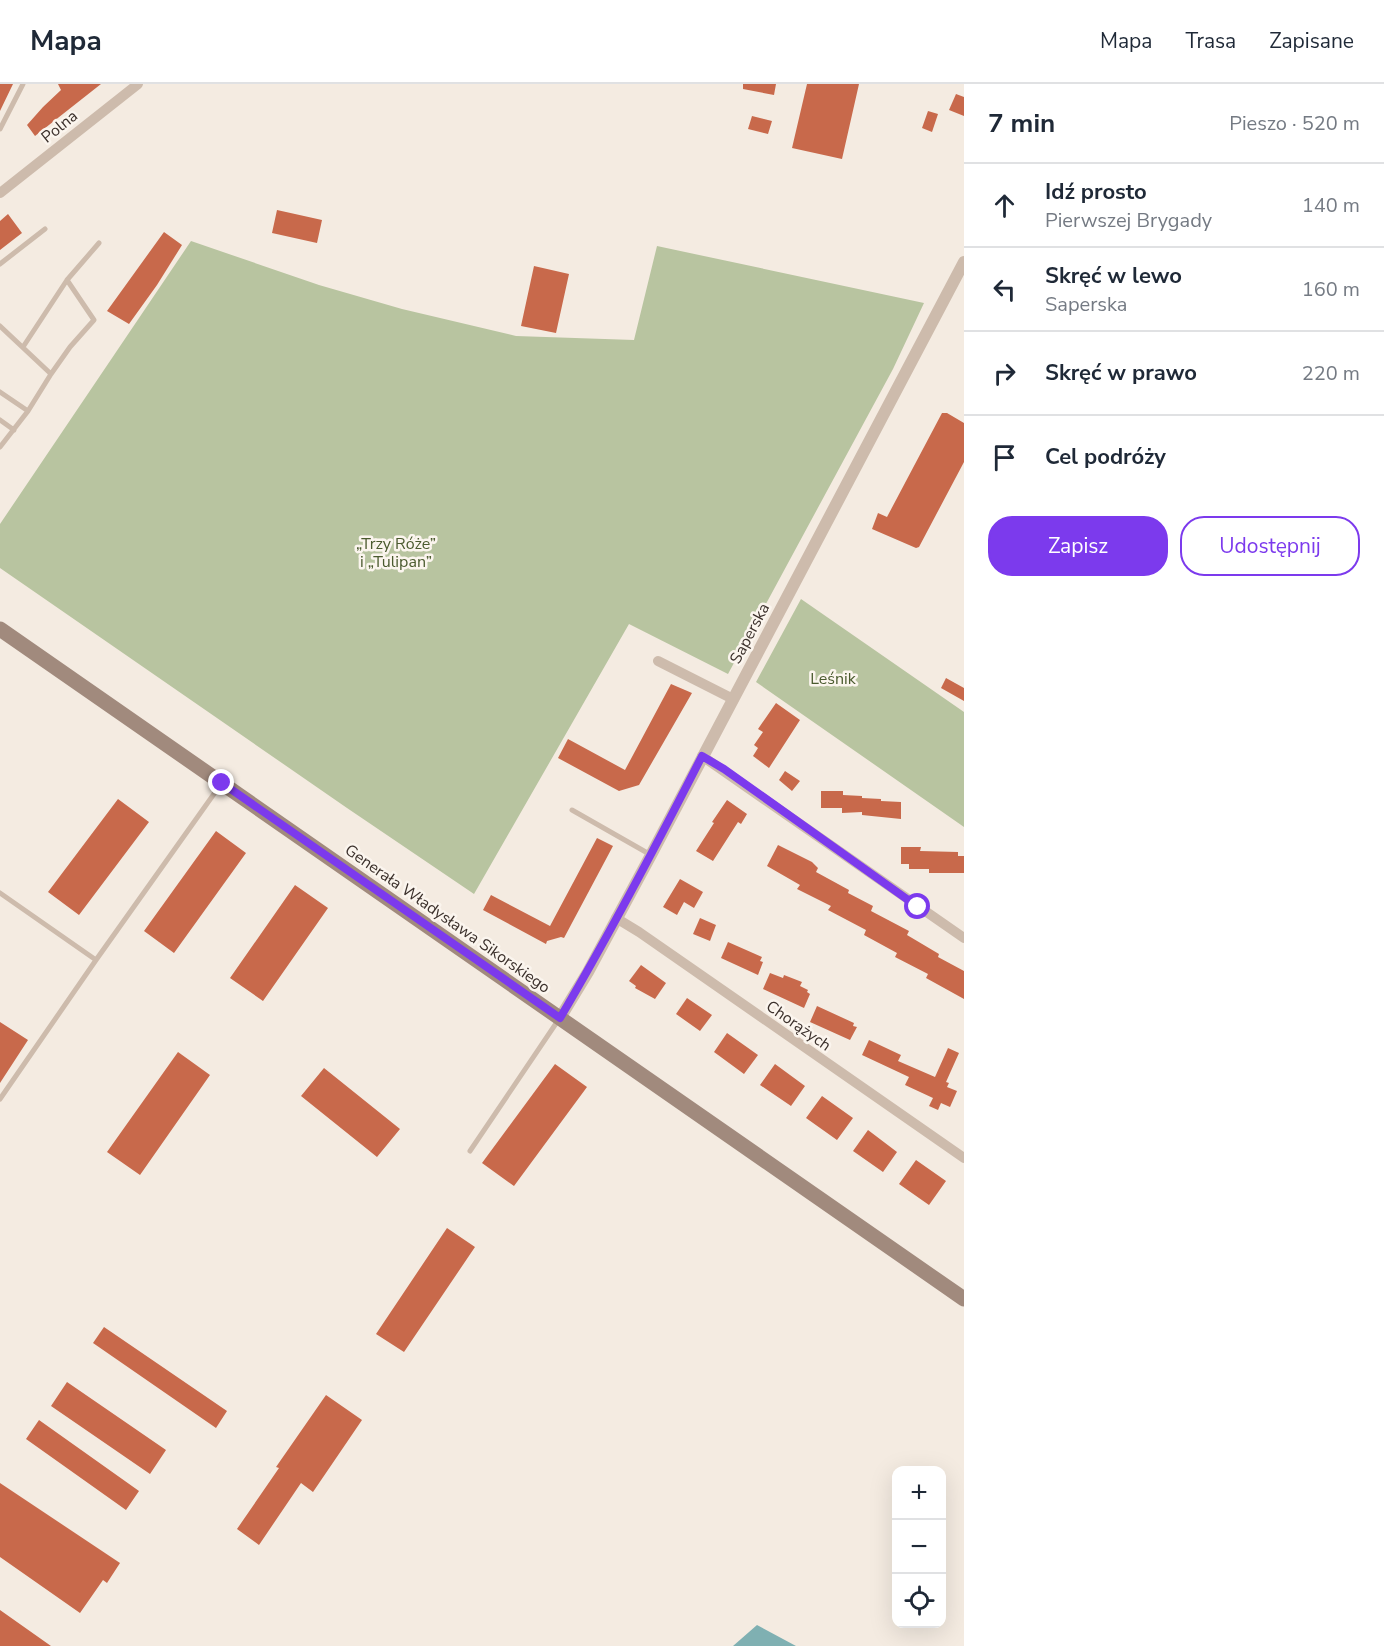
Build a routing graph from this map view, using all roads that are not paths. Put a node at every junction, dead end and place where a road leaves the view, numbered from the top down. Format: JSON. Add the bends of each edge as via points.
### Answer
{"nodes":[{"id":1,"x":24,"y":84,"type":"edge"},
{"id":2,"x":138,"y":84,"type":"edge"},
{"id":3,"x":0,"y":129,"type":"edge"},
{"id":4,"x":0,"y":193,"type":"edge"},
{"id":5,"x":45,"y":230,"type":"dead end"},
{"id":6,"x":99,"y":243,"type":"dead end"},
{"id":7,"x":964,"y":262,"type":"edge"},
{"id":8,"x":0,"y":264,"type":"edge"},
{"id":9,"x":67,"y":280,"type":"junction"},
{"id":10,"x":0,"y":326,"type":"edge"},
{"id":11,"x":23,"y":347,"type":"junction"},
{"id":12,"x":51,"y":374,"type":"junction"},
{"id":13,"x":0,"y":392,"type":"edge"},
{"id":14,"x":28,"y":411,"type":"junction"},
{"id":15,"x":0,"y":420,"type":"edge"},
{"id":16,"x":14,"y":429,"type":"junction"},
{"id":17,"x":0,"y":447,"type":"edge"},
{"id":18,"x":0,"y":628,"type":"edge"},
{"id":19,"x":658,"y":661,"type":"dead end"},
{"id":20,"x":733,"y":699,"type":"junction"},
{"id":21,"x":702,"y":756,"type":"junction"},
{"id":22,"x":222,"y":783,"type":"junction"},
{"id":23,"x":572,"y":810,"type":"dead end"},
{"id":24,"x":651,"y":855,"type":"junction"},
{"id":25,"x":0,"y":893,"type":"edge"},
{"id":26,"x":616,"y":918,"type":"junction"},
{"id":27,"x":964,"y":938,"type":"edge"},
{"id":28,"x":96,"y":960,"type":"junction"},
{"id":29,"x":560,"y":1018,"type":"junction"},
{"id":30,"x":0,"y":1099,"type":"edge"},
{"id":31,"x":470,"y":1151,"type":"dead end"},
{"id":32,"x":964,"y":1158,"type":"edge"},
{"id":33,"x":964,"y":1299,"type":"edge"}],
"edges":[{"from":1,"to":3,"type":"lane"},
{"from":2,"to":4,"type":"street","name":"Polna"},
{"from":5,"to":8,"type":"lane"},
{"from":6,"to":9,"type":"lane"},
{"from":7,"to":20,"type":"street","name":"Saperska"},
{"from":9,"to":11,"type":"lane"},
{"from":9,"to":12,"type":"lane","via":[[94,320]]},
{"from":10,"to":11,"type":"lane"},
{"from":11,"to":12,"type":"lane"},
{"from":12,"to":14,"type":"lane"},
{"from":13,"to":14,"type":"lane"},
{"from":14,"to":16,"type":"lane"},
{"from":15,"to":16,"type":"lane"},
{"from":16,"to":17,"type":"lane"},
{"from":18,"to":22,"type":"main road","name":"Generała Władysława Sikorskiego"},
{"from":19,"to":20,"type":"street"},
{"from":20,"to":21,"type":"street","name":"Saperska"},
{"from":21,"to":24,"type":"street","name":"Saperska"},
{"from":21,"to":27,"type":"street"},
{"from":22,"to":28,"type":"lane"},
{"from":22,"to":29,"type":"main road","name":"Generała Władysława Sikorskiego"},
{"from":23,"to":24,"type":"lane"},
{"from":24,"to":26,"type":"street","name":"Saperska"},
{"from":25,"to":28,"type":"lane"},
{"from":26,"to":29,"type":"street","name":"Saperska"},
{"from":26,"to":32,"type":"street","name":"Chorążych"},
{"from":28,"to":30,"type":"lane"},
{"from":29,"to":31,"type":"lane"},
{"from":29,"to":33,"type":"main road","name":"Generała Władysława Sikorskiego"}]}
